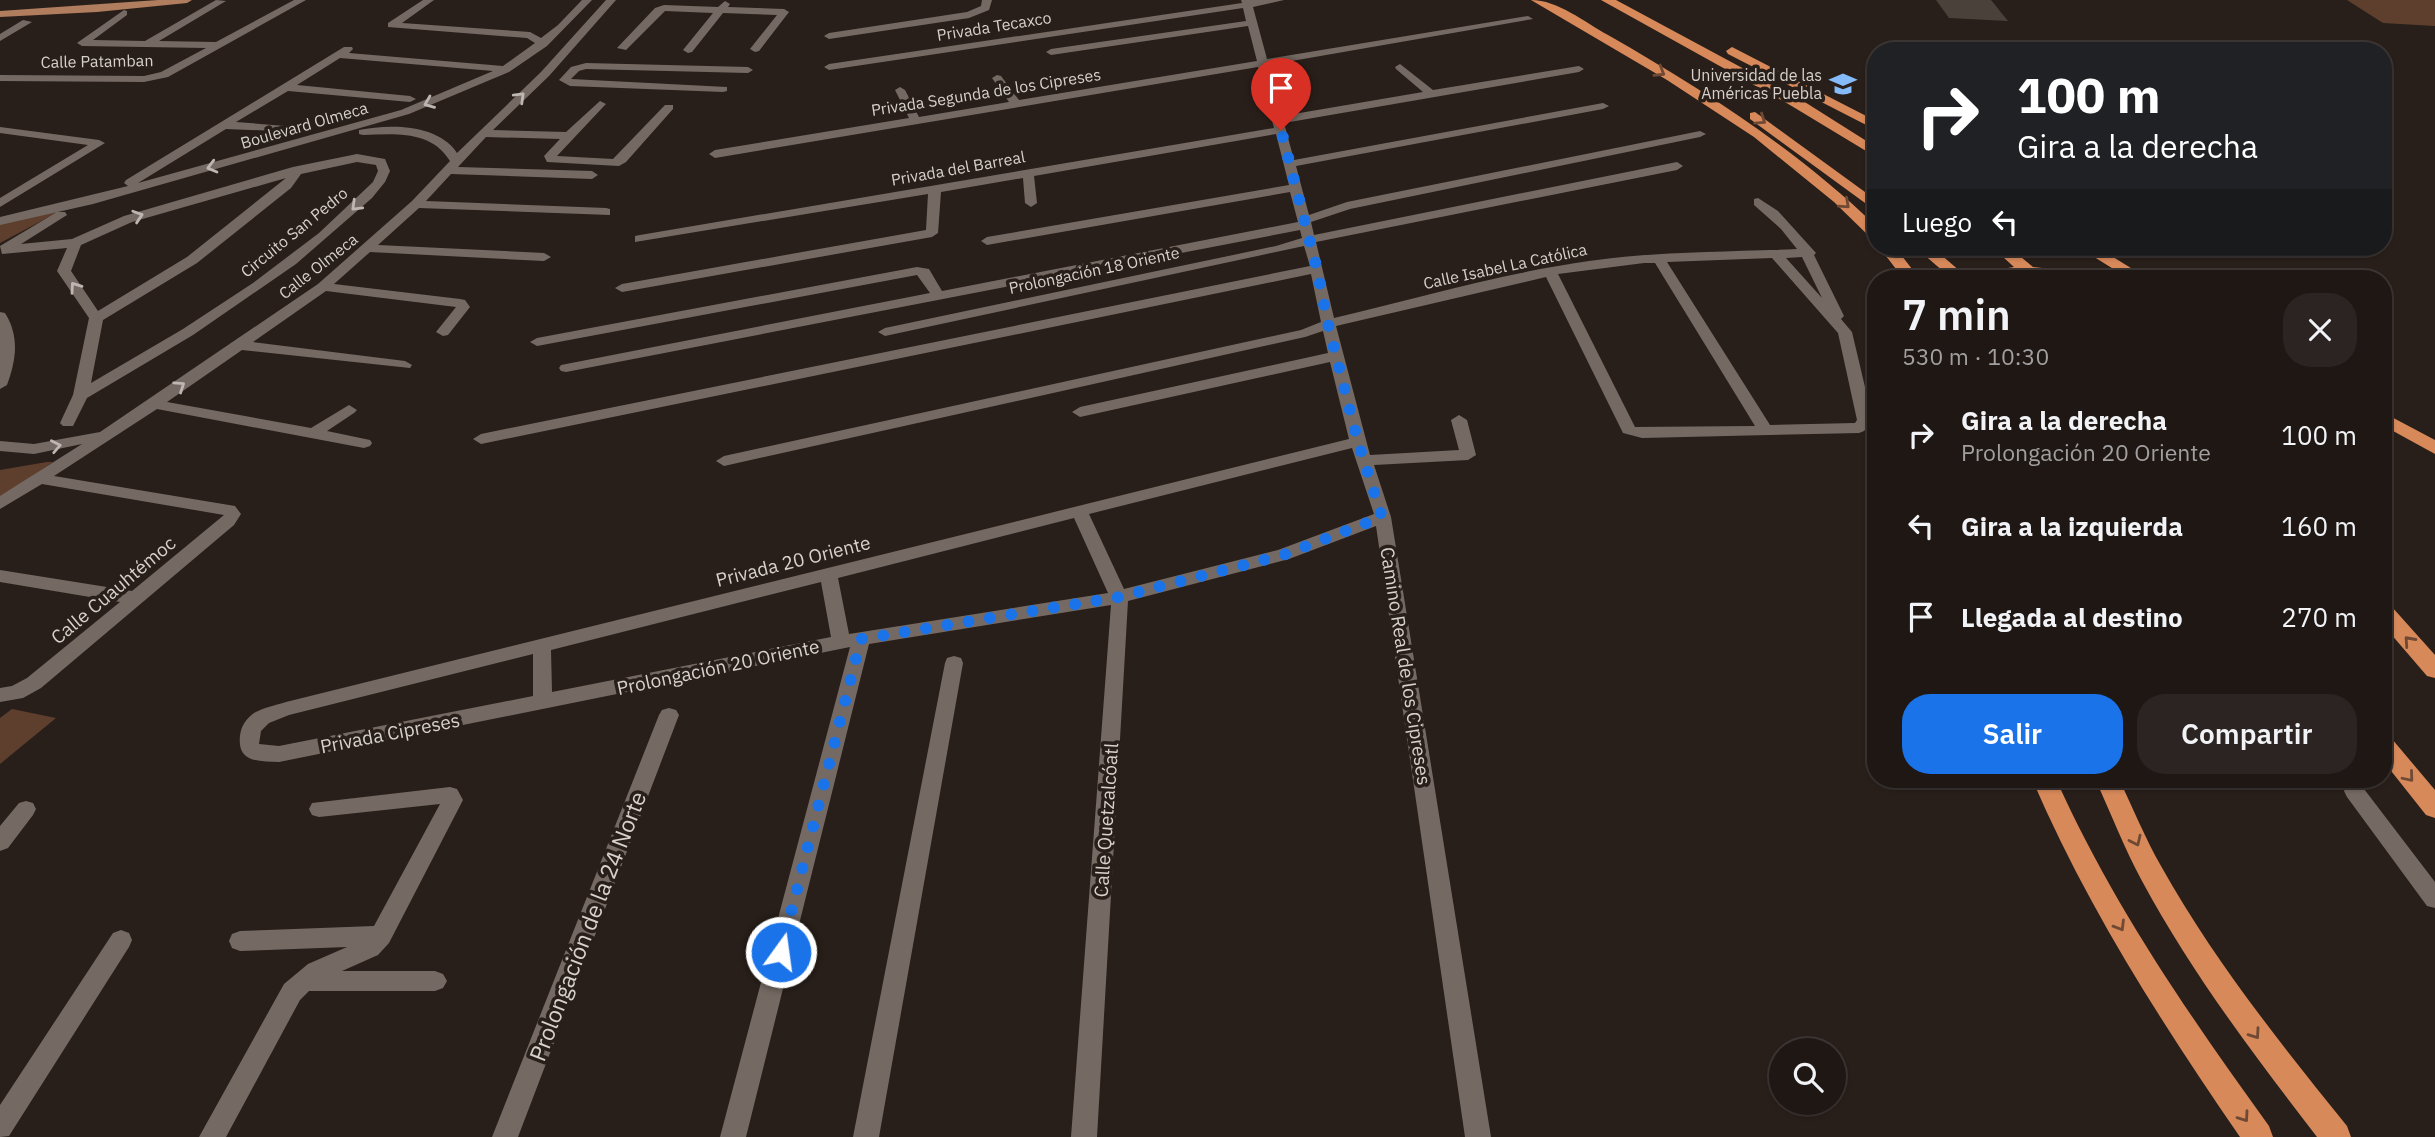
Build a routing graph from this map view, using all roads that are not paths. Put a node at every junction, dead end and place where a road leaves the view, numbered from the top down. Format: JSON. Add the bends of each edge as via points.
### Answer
{"nodes":[{"id":1,"x":187,"y":0,"type":"edge"},
{"id":2,"x":301,"y":0,"type":"edge"},
{"id":3,"x":429,"y":0,"type":"edge"},
{"id":4,"x":587,"y":0,"type":"edge"},
{"id":5,"x":611,"y":0,"type":"edge"},
{"id":6,"x":739,"y":0,"type":"edge"},
{"id":7,"x":987,"y":0,"type":"edge"},
{"id":8,"x":1279,"y":0,"type":"edge"},
{"id":9,"x":1538,"y":0,"type":"edge"},
{"id":10,"x":1553,"y":0,"type":"edge"},
{"id":11,"x":1607,"y":0,"type":"edge"},
{"id":12,"x":1620,"y":0,"type":"edge"},
{"id":13,"x":221,"y":1,"type":"edge"},
{"id":14,"x":792,"y":1,"type":"edge"},
{"id":15,"x":1247,"y":2,"type":"edge"},
{"id":16,"x":725,"y":4,"type":"edge"},
{"id":17,"x":124,"y":13,"type":"dead end"},
{"id":18,"x":0,"y":14,"type":"edge"},
{"id":19,"x":1528,"y":19,"type":"dead end"},
{"id":20,"x":27,"y":22,"type":"dead end"},
{"id":21,"x":1251,"y":23,"type":"junction"},
{"id":22,"x":829,"y":36,"type":"dead end"},
{"id":23,"x":0,"y":38,"type":"edge"},
{"id":24,"x":543,"y":44,"type":"junction"},
{"id":25,"x":145,"y":45,"type":"junction"},
{"id":26,"x":218,"y":45,"type":"junction"},
{"id":27,"x":622,"y":48,"type":"dead end"},
{"id":28,"x":755,"y":48,"type":"dead end"},
{"id":29,"x":688,"y":50,"type":"dead end"},
{"id":30,"x":1051,"y":52,"type":"dead end"},
{"id":31,"x":1263,"y":62,"type":"junction"},
{"id":32,"x":829,"y":67,"type":"dead end"},
{"id":33,"x":1400,"y":67,"type":"dead end"},
{"id":34,"x":1578,"y":69,"type":"dead end"},
{"id":35,"x":505,"y":70,"type":"junction"},
{"id":36,"x":748,"y":70,"type":"dead end"},
{"id":37,"x":545,"y":74,"type":"junction"},
{"id":38,"x":570,"y":75,"type":"junction"},
{"id":39,"x":0,"y":78,"type":"edge"},
{"id":40,"x":998,"y":78,"type":"dead end"},
{"id":41,"x":285,"y":88,"type":"junction"},
{"id":42,"x":723,"y":89,"type":"dead end"},
{"id":43,"x":900,"y":90,"type":"dead end"},
{"id":44,"x":1431,"y":94,"type":"junction"},
{"id":45,"x":410,"y":99,"type":"dead end"},
{"id":46,"x":1016,"y":103,"type":"junction"},
{"id":47,"x":600,"y":104,"type":"dead end"},
{"id":48,"x":1603,"y":106,"type":"dead end"},
{"id":49,"x":669,"y":107,"type":"dead end"},
{"id":50,"x":915,"y":120,"type":"junction"},
{"id":51,"x":1867,"y":121,"type":"edge"},
{"id":52,"x":224,"y":125,"type":"junction"},
{"id":53,"x":1280,"y":125,"type":"junction"},
{"id":54,"x":0,"y":130,"type":"edge"},
{"id":55,"x":298,"y":131,"type":"dead end"},
{"id":56,"x":339,"y":133,"type":"junction"},
{"id":57,"x":483,"y":133,"type":"junction"},
{"id":58,"x":1700,"y":134,"type":"dead end"},
{"id":59,"x":570,"y":136,"type":"junction"},
{"id":60,"x":1867,"y":147,"type":"edge"},
{"id":61,"x":715,"y":153,"type":"dead end"},
{"id":62,"x":1289,"y":164,"type":"junction"},
{"id":63,"x":451,"y":166,"type":"junction"},
{"id":64,"x":1677,"y":166,"type":"dead end"},
{"id":65,"x":297,"y":170,"type":"junction"},
{"id":66,"x":1028,"y":171,"type":"junction"},
{"id":67,"x":592,"y":175,"type":"dead end"},
{"id":68,"x":936,"y":187,"type":"junction"},
{"id":69,"x":1296,"y":187,"type":"junction"},
{"id":70,"x":112,"y":195,"type":"junction"},
{"id":71,"x":1867,"y":199,"type":"edge"},
{"id":72,"x":89,"y":201,"type":"junction"},
{"id":73,"x":0,"y":202,"type":"edge"},
{"id":74,"x":1300,"y":202,"type":"junction"},
{"id":75,"x":1758,"y":202,"type":"dead end"},
{"id":76,"x":416,"y":204,"type":"junction"},
{"id":77,"x":1031,"y":204,"type":"dead end"},
{"id":78,"x":1347,"y":206,"type":"junction"},
{"id":79,"x":606,"y":212,"type":"dead end"},
{"id":80,"x":0,"y":221,"type":"edge"},
{"id":81,"x":1305,"y":222,"type":"junction"},
{"id":82,"x":1867,"y":226,"type":"edge"},
{"id":83,"x":38,"y":227,"type":"junction"},
{"id":84,"x":640,"y":239,"type":"dead end"},
{"id":85,"x":80,"y":240,"type":"junction"},
{"id":86,"x":1309,"y":240,"type":"junction"},
{"id":87,"x":986,"y":241,"type":"dead end"},
{"id":88,"x":369,"y":248,"type":"junction"},
{"id":89,"x":1,"y":251,"type":"edge"},
{"id":90,"x":1809,"y":253,"type":"junction"},
{"id":91,"x":1775,"y":254,"type":"junction"},
{"id":92,"x":1893,"y":256,"type":"edge"},
{"id":93,"x":1934,"y":256,"type":"edge"},
{"id":94,"x":2011,"y":256,"type":"edge"},
{"id":95,"x":2101,"y":256,"type":"edge"},
{"id":96,"x":544,"y":257,"type":"dead end"},
{"id":97,"x":1660,"y":259,"type":"junction"},
{"id":98,"x":1317,"y":269,"type":"junction"},
{"id":99,"x":1905,"y":270,"type":"edge"},
{"id":100,"x":1950,"y":270,"type":"edge"},
{"id":101,"x":2027,"y":270,"type":"edge"},
{"id":102,"x":2125,"y":270,"type":"edge"},
{"id":103,"x":1550,"y":272,"type":"junction"},
{"id":104,"x":323,"y":287,"type":"junction"},
{"id":105,"x":622,"y":288,"type":"dead end"},
{"id":106,"x":938,"y":295,"type":"junction"},
{"id":107,"x":0,"y":316,"type":"edge"},
{"id":108,"x":96,"y":318,"type":"junction"},
{"id":109,"x":1328,"y":324,"type":"junction"},
{"id":110,"x":443,"y":332,"type":"dead end"},
{"id":111,"x":885,"y":332,"type":"dead end"},
{"id":112,"x":1844,"y":332,"type":"junction"},
{"id":113,"x":537,"y":342,"type":"dead end"},
{"id":114,"x":240,"y":345,"type":"junction"},
{"id":115,"x":1336,"y":356,"type":"junction"},
{"id":116,"x":405,"y":365,"type":"dead end"},
{"id":117,"x":566,"y":368,"type":"dead end"},
{"id":118,"x":0,"y":385,"type":"edge"},
{"id":119,"x":81,"y":395,"type":"junction"},
{"id":120,"x":153,"y":404,"type":"junction"},
{"id":121,"x":349,"y":410,"type":"dead end"},
{"id":122,"x":1080,"y":412,"type":"dead end"},
{"id":123,"x":2392,"y":416,"type":"edge"},
{"id":124,"x":1460,"y":420,"type":"dead end"},
{"id":125,"x":68,"y":424,"type":"dead end"},
{"id":126,"x":2392,"y":424,"type":"edge"},
{"id":127,"x":1766,"y":431,"type":"junction"},
{"id":128,"x":112,"y":432,"type":"junction"},
{"id":129,"x":313,"y":434,"type":"junction"},
{"id":130,"x":2435,"y":438,"type":"edge"},
{"id":131,"x":481,"y":439,"type":"dead end"},
{"id":132,"x":1358,"y":442,"type":"junction"},
{"id":133,"x":364,"y":443,"type":"dead end"},
{"id":134,"x":0,"y":446,"type":"edge"},
{"id":135,"x":2435,"y":448,"type":"edge"},
{"id":136,"x":1364,"y":460,"type":"junction"},
{"id":137,"x":724,"y":461,"type":"dead end"},
{"id":138,"x":41,"y":479,"type":"junction"},
{"id":139,"x":0,"y":504,"type":"edge"},
{"id":140,"x":1079,"y":511,"type":"junction"},
{"id":141,"x":1382,"y":517,"type":"junction"},
{"id":142,"x":828,"y":574,"type":"junction"},
{"id":143,"x":0,"y":576,"type":"edge"},
{"id":144,"x":1119,"y":597,"type":"junction"},
{"id":145,"x":135,"y":598,"type":"junction"},
{"id":146,"x":2392,"y":621,"type":"edge"},
{"id":147,"x":851,"y":640,"type":"junction"},
{"id":148,"x":541,"y":645,"type":"junction"},
{"id":149,"x":954,"y":663,"type":"dead end"},
{"id":150,"x":2435,"y":670,"type":"edge"},
{"id":151,"x":8,"y":694,"type":"edge"},
{"id":152,"x":543,"y":703,"type":"junction"},
{"id":153,"x":669,"y":715,"type":"dead end"},
{"id":154,"x":249,"y":737,"type":"joint"},
{"id":155,"x":2392,"y":756,"type":"edge"},
{"id":156,"x":2048,"y":788,"type":"edge"},
{"id":157,"x":2112,"y":788,"type":"edge"},
{"id":158,"x":2354,"y":791,"type":"dead end"},
{"id":159,"x":26,"y":808,"type":"dead end"},
{"id":160,"x":2435,"y":808,"type":"edge"},
{"id":161,"x":319,"y":809,"type":"dead end"},
{"id":162,"x":0,"y":842,"type":"edge"},
{"id":163,"x":2435,"y":899,"type":"edge"},
{"id":164,"x":382,"y":936,"type":"junction"},
{"id":165,"x":121,"y":940,"type":"dead end"},
{"id":166,"x":240,"y":941,"type":"dead end"},
{"id":167,"x":302,"y":981,"type":"junction"},
{"id":168,"x":435,"y":981,"type":"dead end"},
{"id":169,"x":0,"y":1127,"type":"edge"},
{"id":170,"x":212,"y":1137,"type":"edge"},
{"id":171,"x":505,"y":1137,"type":"edge"},
{"id":172,"x":733,"y":1137,"type":"edge"},
{"id":173,"x":866,"y":1137,"type":"edge"},
{"id":174,"x":1084,"y":1137,"type":"edge"},
{"id":175,"x":1478,"y":1137,"type":"edge"},
{"id":176,"x":2258,"y":1137,"type":"edge"},
{"id":177,"x":2336,"y":1137,"type":"edge"}],
"edges":[{"from":1,"to":18,"type":"main road"},
{"from":2,"to":26,"type":"street","name":"Calle Patamban"},
{"from":3,"to":24,"type":"street","via":[[392,25],[530,35]]},
{"from":4,"to":24,"type":"street","name":"Boulevard Olmeca"},
{"from":5,"to":37,"type":"street","name":"Calle Olmeca"},
{"from":6,"to":14,"type":"street"},
{"from":7,"to":22,"type":"street","via":[[986,8],[970,15]]},
{"from":8,"to":15,"type":"street","name":"Privada Tecaxco"},
{"from":9,"to":82,"type":"highway","one_way":true,"via":[[1748,128],[1821,183]]},
{"from":10,"to":71,"type":"highway","one_way":true,"via":[[1732,100]]},
{"from":11,"to":60,"type":"highway","via":[[1795,102]]},
{"from":12,"to":51,"type":"highway"},
{"from":13,"to":25,"type":"street"},
{"from":15,"to":21,"type":"street","name":"Camino Real de los Cipreses"},
{"from":15,"to":32,"type":"street","name":"Privada Tecaxco"},
{"from":16,"to":27,"type":"street","via":[[658,10]]},
{"from":16,"to":28,"type":"street","via":[[784,12]]},
{"from":16,"to":29,"type":"street"},
{"from":17,"to":25,"type":"street","via":[[82,43]]},
{"from":19,"to":31,"type":"street","name":"Privada Segunda de los Cipreses"},
{"from":20,"to":23,"type":"street"},
{"from":21,"to":30,"type":"street"},
{"from":21,"to":31,"type":"street","name":"Camino Real de los Cipreses"},
{"from":24,"to":35,"type":"street","name":"Boulevard Olmeca"},
{"from":25,"to":26,"type":"street"},
{"from":26,"to":39,"type":"street","name":"Calle Patamban","via":[[155,77]]},
{"from":31,"to":46,"type":"street","name":"Privada Segunda de los Cipreses"},
{"from":31,"to":53,"type":"street","name":"Camino Real de los Cipreses"},
{"from":33,"to":44,"type":"street"},
{"from":34,"to":44,"type":"street","name":"Privada del Barreal"},
{"from":35,"to":41,"type":"street","via":[[343,52]]},
{"from":35,"to":56,"type":"street","name":"Boulevard Olmeca","one_way":true,"via":[[405,113]]},
{"from":36,"to":38,"type":"street","via":[[586,66]]},
{"from":37,"to":38,"type":"street"},
{"from":57,"to":37,"type":"street","name":"Calle Olmeca","one_way":true},
{"from":38,"to":42,"type":"street","via":[[565,82]]},
{"from":40,"to":46,"type":"street"},
{"from":41,"to":45,"type":"street"},
{"from":41,"to":52,"type":"street"},
{"from":43,"to":50,"type":"street"},
{"from":44,"to":53,"type":"street","name":"Privada del Barreal"},
{"from":46,"to":50,"type":"street","name":"Privada Segunda de los Cipreses"},
{"from":47,"to":59,"type":"street"},
{"from":48,"to":62,"type":"street"},
{"from":49,"to":59,"type":"street","via":[[615,163],[551,159]]},
{"from":50,"to":61,"type":"street","name":"Privada Segunda de los Cipreses"},
{"from":52,"to":55,"type":"street"},
{"from":52,"to":70,"type":"street"},
{"from":53,"to":62,"type":"street","name":"Camino Real de los Cipreses"},
{"from":53,"to":66,"type":"street","name":"Privada del Barreal"},
{"from":54,"to":73,"type":"street","via":[[99,143]]},
{"from":56,"to":63,"type":"street","via":[[420,133],[442,142]]},
{"from":56,"to":70,"type":"street","name":"Boulevard Olmeca","one_way":true},
{"from":57,"to":59,"type":"street"},
{"from":57,"to":63,"type":"street","name":"Calle Olmeca"},
{"from":58,"to":78,"type":"street"},
{"from":62,"to":69,"type":"street","name":"Camino Real de los Cipreses"},
{"from":63,"to":67,"type":"street"},
{"from":63,"to":76,"type":"street","name":"Calle Olmeca"},
{"from":64,"to":86,"type":"street","name":"Prolongación 18 Oriente"},
{"from":85,"to":65,"type":"street","name":"Circuito San Pedro","one_way":true,"via":[[174,204]]},
{"from":65,"to":108,"type":"street","via":[[287,185],[192,260]]},
{"from":65,"to":119,"type":"street","name":"Circuito San Pedro","one_way":true,"via":[[357,158],[380,162],[384,171],[378,184],[341,221],[287,264],[173,342]]},
{"from":66,"to":68,"type":"street","name":"Privada del Barreal"},
{"from":66,"to":77,"type":"street"},
{"from":68,"to":84,"type":"street","name":"Privada del Barreal"},
{"from":68,"to":105,"type":"street","via":[[932,233]]},
{"from":69,"to":74,"type":"street","name":"Camino Real de los Cipreses"},
{"from":69,"to":87,"type":"street"},
{"from":70,"to":72,"type":"street","name":"Boulevard Olmeca"},
{"from":72,"to":80,"type":"street","name":"Boulevard Olmeca"},
{"from":72,"to":83,"type":"street"},
{"from":74,"to":78,"type":"street"},
{"from":74,"to":81,"type":"street","name":"Camino Real de los Cipreses"},
{"from":75,"to":90,"type":"street","via":[[1777,215]]},
{"from":76,"to":79,"type":"street"},
{"from":76,"to":88,"type":"street","name":"Calle Olmeca"},
{"from":78,"to":81,"type":"street"},
{"from":81,"to":86,"type":"street","name":"Camino Real de los Cipreses"},
{"from":81,"to":106,"type":"street"},
{"from":83,"to":85,"type":"street"},
{"from":83,"to":89,"type":"street"},
{"from":85,"to":89,"type":"street","name":"Circuito San Pedro"},
{"from":108,"to":85,"type":"street","one_way":true,"via":[[64,271]]},
{"from":86,"to":98,"type":"street","name":"Camino Real de los Cipreses"},
{"from":86,"to":111,"type":"street","name":"Prolongación 18 Oriente"},
{"from":88,"to":96,"type":"street"},
{"from":88,"to":104,"type":"street","name":"Calle Olmeca"},
{"from":90,"to":91,"type":"street","name":"Calle Isabel La Católica"},
{"from":90,"to":112,"type":"street"},
{"from":91,"to":97,"type":"street","name":"Calle Isabel La Católica"},
{"from":91,"to":112,"type":"street"},
{"from":92,"to":99,"type":"highway"},
{"from":93,"to":100,"type":"highway"},
{"from":94,"to":101,"type":"highway"},
{"from":95,"to":102,"type":"highway"},
{"from":97,"to":103,"type":"street","name":"Calle Isabel La Católica"},
{"from":97,"to":127,"type":"street"},
{"from":98,"to":109,"type":"street","name":"Camino Real de los Cipreses"},
{"from":98,"to":131,"type":"street"},
{"from":103,"to":109,"type":"street","name":"Calle Isabel La Católica"},
{"from":103,"to":127,"type":"street","via":[[1629,430]]},
{"from":104,"to":110,"type":"street","via":[[460,303],[463,307]]},
{"from":104,"to":114,"type":"street","name":"Calle Olmeca"},
{"from":106,"to":113,"type":"street","via":[[924,272],[917,271]]},
{"from":106,"to":117,"type":"street"},
{"from":107,"to":118,"type":"street","via":[[10,345]]},
{"from":108,"to":119,"type":"street"},
{"from":109,"to":115,"type":"street","name":"Camino Real de los Cipreses"},
{"from":109,"to":137,"type":"street","name":"Calle Isabel La Católica"},
{"from":112,"to":127,"type":"street","via":[[1865,421],[1859,428]]},
{"from":114,"to":116,"type":"street"},
{"from":120,"to":114,"type":"street","name":"Calle Olmeca","one_way":true},
{"from":115,"to":122,"type":"street"},
{"from":115,"to":132,"type":"street","name":"Camino Real de los Cipreses"},
{"from":119,"to":125,"type":"street"},
{"from":120,"to":128,"type":"street","name":"Calle Olmeca"},
{"from":120,"to":129,"type":"street"},
{"from":121,"to":129,"type":"street"},
{"from":123,"to":130,"type":"highway"},
{"from":124,"to":136,"type":"street","via":[[1468,455]]},
{"from":126,"to":135,"type":"highway"},
{"from":134,"to":128,"type":"street","one_way":true,"via":[[46,448]]},
{"from":128,"to":138,"type":"street","name":"Calle Olmeca"},
{"from":129,"to":133,"type":"street"},
{"from":132,"to":136,"type":"street","name":"Camino Real de los Cipreses"},
{"from":132,"to":140,"type":"street","name":"Privada 20 Oriente"},
{"from":136,"to":141,"type":"street","name":"Camino Real de los Cipreses"},
{"from":138,"to":139,"type":"street","name":"Calle Olmeca"},
{"from":138,"to":145,"type":"street","name":"Calle Cuauhtémoc","via":[[233,514]]},
{"from":140,"to":142,"type":"street","name":"Privada 20 Oriente"},
{"from":140,"to":144,"type":"street","name":"Calle Quetzalcóatl"},
{"from":141,"to":144,"type":"street","name":"Prolongación 20 Oriente","via":[[1283,555]]},
{"from":141,"to":175,"type":"street","name":"Camino Real de los Cipreses"},
{"from":142,"to":147,"type":"street"},
{"from":142,"to":148,"type":"street","name":"Privada 20 Oriente"},
{"from":143,"to":145,"type":"street"},
{"from":144,"to":147,"type":"street","name":"Prolongación 20 Oriente"},
{"from":144,"to":174,"type":"street","name":"Calle Quetzalcóatl"},
{"from":145,"to":151,"type":"street","name":"Calle Cuauhtémoc","via":[[34,683]]},
{"from":150,"to":146,"type":"highway","one_way":true},
{"from":147,"to":152,"type":"street","name":"Prolongación 20 Oriente"},
{"from":147,"to":172,"type":"street"},
{"from":148,"to":152,"type":"street"},
{"from":148,"to":154,"type":"street","name":"Privada 20 Oriente","via":[[286,709],[262,718]]},
{"from":149,"to":173,"type":"street"},
{"from":152,"to":154,"type":"street","name":"Privada Cipreses","via":[[279,754],[258,753],[249,747]]},
{"from":153,"to":171,"type":"street","name":"Prolongación de la 24 Norte"},
{"from":155,"to":160,"type":"highway","one_way":true},
{"from":156,"to":176,"type":"highway","one_way":true,"via":[[2118,923]]},
{"from":157,"to":177,"type":"highway","one_way":true,"via":[[2156,882],[2202,958],[2265,1048]]},
{"from":158,"to":163,"type":"street"},
{"from":159,"to":162,"type":"street"},
{"from":161,"to":164,"type":"street","via":[[450,795],[453,800]]},
{"from":164,"to":166,"type":"street"},
{"from":164,"to":167,"type":"street","via":[[370,948]]},
{"from":165,"to":169,"type":"street"},
{"from":167,"to":168,"type":"street"},
{"from":167,"to":170,"type":"street"}]}
